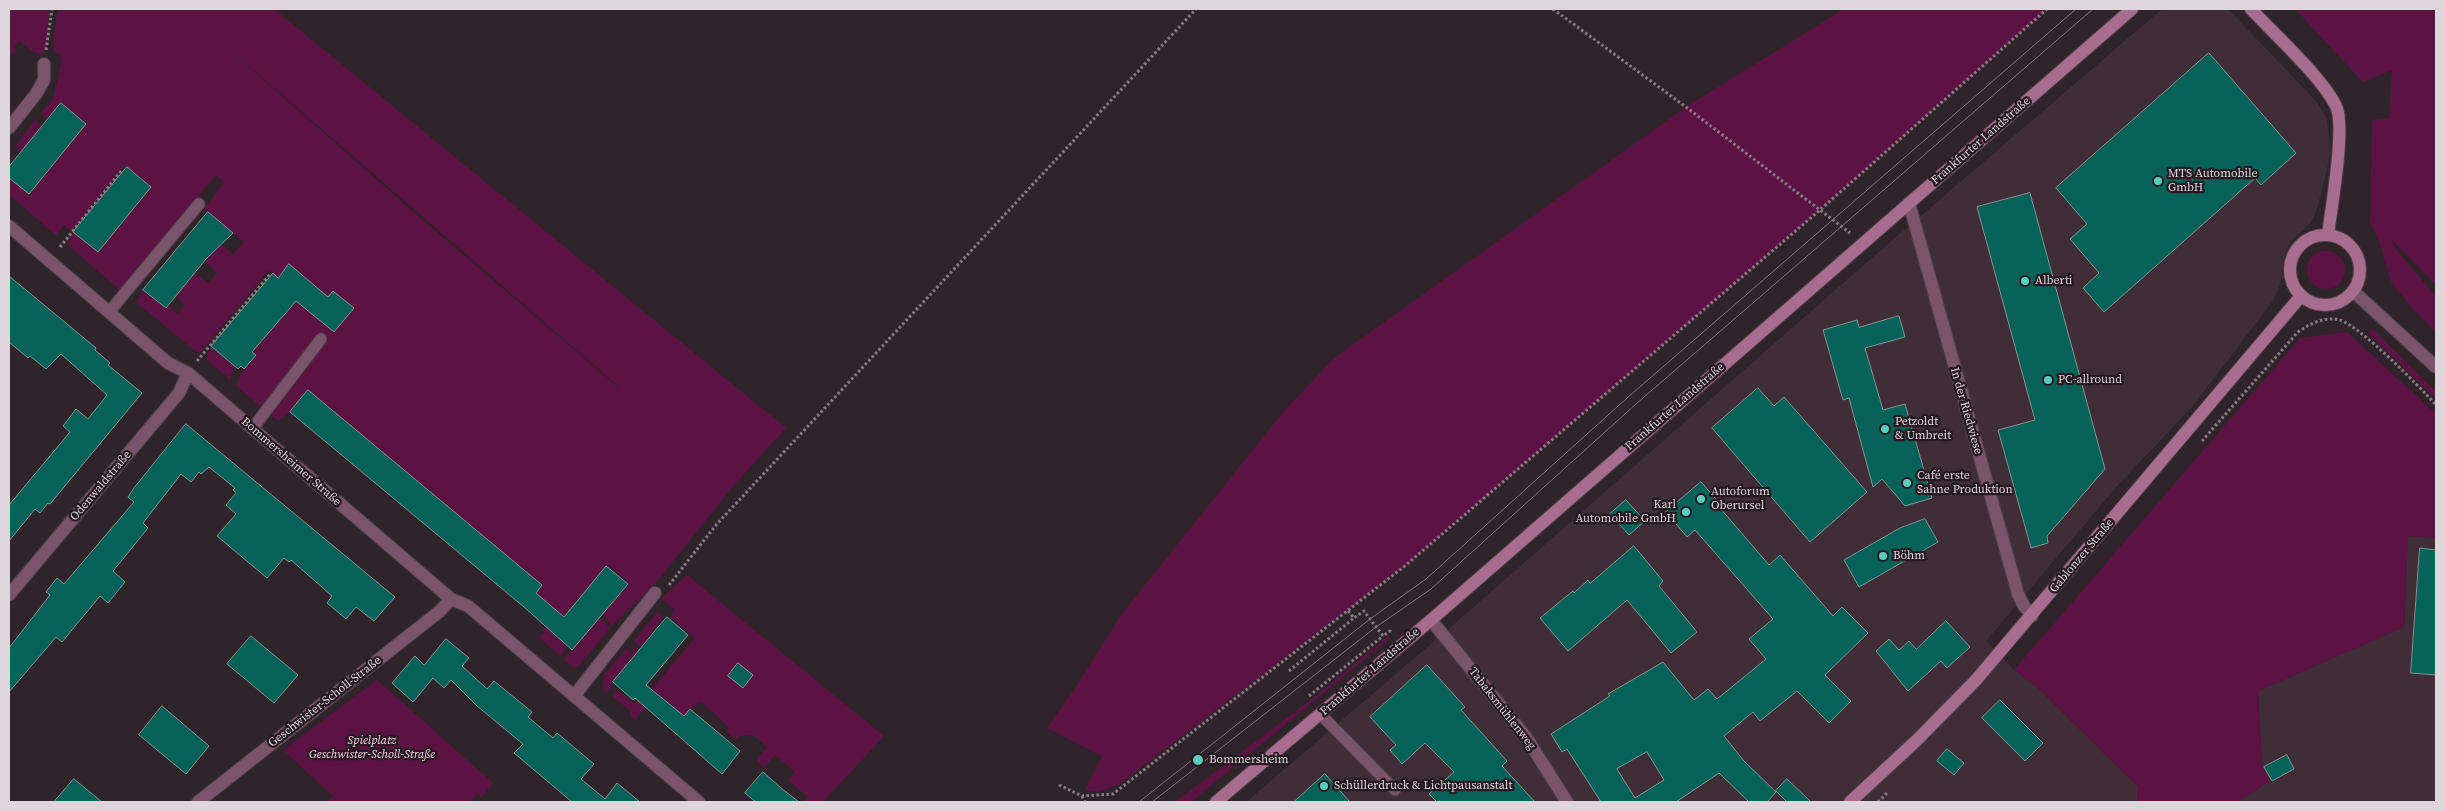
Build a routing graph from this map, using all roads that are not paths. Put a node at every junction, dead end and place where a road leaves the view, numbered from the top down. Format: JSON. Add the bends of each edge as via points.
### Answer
{"nodes":[{"id":1,"x":2132,"y":9,"type":"edge"},
{"id":2,"x":2251,"y":9,"type":"edge"},
{"id":3,"x":44,"y":64,"type":"road end"},
{"id":4,"x":9,"y":128,"type":"edge"},
{"id":5,"x":1910,"y":203,"type":"junction"},
{"id":6,"x":199,"y":204,"type":"dead end"},
{"id":7,"x":9,"y":226,"type":"edge"},
{"id":8,"x":2328,"y":235,"type":"junction"},
{"id":9,"x":2353,"y":291,"type":"junction"},
{"id":10,"x":2301,"y":296,"type":"junction"},
{"id":11,"x":109,"y":312,"type":"junction"},
{"id":12,"x":321,"y":339,"type":"dead end"},
{"id":13,"x":2436,"y":367,"type":"edge"},
{"id":14,"x":188,"y":373,"type":"junction"},
{"id":15,"x":252,"y":429,"type":"junction"},
{"id":16,"x":655,"y":593,"type":"road end"},
{"id":17,"x":9,"y":595,"type":"edge"},
{"id":18,"x":450,"y":599,"type":"junction"},
{"id":19,"x":2032,"y":616,"type":"junction"},
{"id":20,"x":1431,"y":620,"type":"junction"},
{"id":21,"x":574,"y":696,"type":"junction"},
{"id":22,"x":1320,"y":715,"type":"junction"},
{"id":23,"x":1395,"y":790,"type":"dead end"},
{"id":24,"x":212,"y":798,"type":"edge"},
{"id":25,"x":198,"y":802,"type":"edge"},
{"id":26,"x":699,"y":802,"type":"edge"},
{"id":27,"x":1216,"y":802,"type":"edge"},
{"id":28,"x":1567,"y":802,"type":"edge"},
{"id":29,"x":1850,"y":802,"type":"edge"}],
"edges":[{"from":1,"to":5,"type":"main road","name":"Frankfurter Landstraße"},
{"from":2,"to":8,"type":"main road","via":[[2320,83],[2337,108],[2340,145]]},
{"from":3,"to":4,"type":"street","via":[[44,80]]},
{"from":5,"to":19,"type":"street","name":"In der Riedwiese","via":[[2018,594]]},
{"from":5,"to":20,"type":"main road","name":"Frankfurter Landstraße"},
{"from":6,"to":11,"type":"lane"},
{"from":7,"to":11,"type":"street","name":"Bommersheimer Straße"},
{"from":8,"to":9,"type":"main road","via":[[2348,244],[2358,258],[2359,276]]},
{"from":8,"to":10,"type":"main road","via":[[2307,239],[2291,260],[2290,279]]},
{"from":9,"to":10,"type":"main road","via":[[2341,302],[2326,305],[2309,302]]},
{"from":9,"to":13,"type":"street"},
{"from":10,"to":19,"type":"main road","name":"Gablonzer Straße"},
{"from":11,"to":14,"type":"street","name":"Bommersheimer Straße","via":[[168,363]]},
{"from":12,"to":15,"type":"lane"},
{"from":14,"to":15,"type":"street","name":"Bommersheimer Straße"},
{"from":14,"to":17,"type":"street","name":"Odenwaldstraße","via":[[179,393]]},
{"from":15,"to":18,"type":"street","name":"Bommersheimer Straße"},
{"from":16,"to":21,"type":"street"},
{"from":18,"to":21,"type":"street","name":"Bommersheimer Straße","via":[[468,606]]},
{"from":18,"to":24,"type":"street","name":"Geschwister-Scholl-Straße","via":[[440,611]]},
{"from":19,"to":29,"type":"main road","name":"Gablonzer Straße","via":[[1976,680]]},
{"from":20,"to":22,"type":"main road","name":"Frankfurter Landstraße"},
{"from":20,"to":28,"type":"street","name":"Tabaksmühlenweg","via":[[1526,737]]},
{"from":21,"to":26,"type":"street","name":"Bommersheimer Straße"},
{"from":22,"to":23,"type":"lane"},
{"from":22,"to":27,"type":"main road","name":"Frankfurter Landstraße"},
{"from":24,"to":25,"type":"street","name":"Geschwister-Scholl-Straße"}]}
